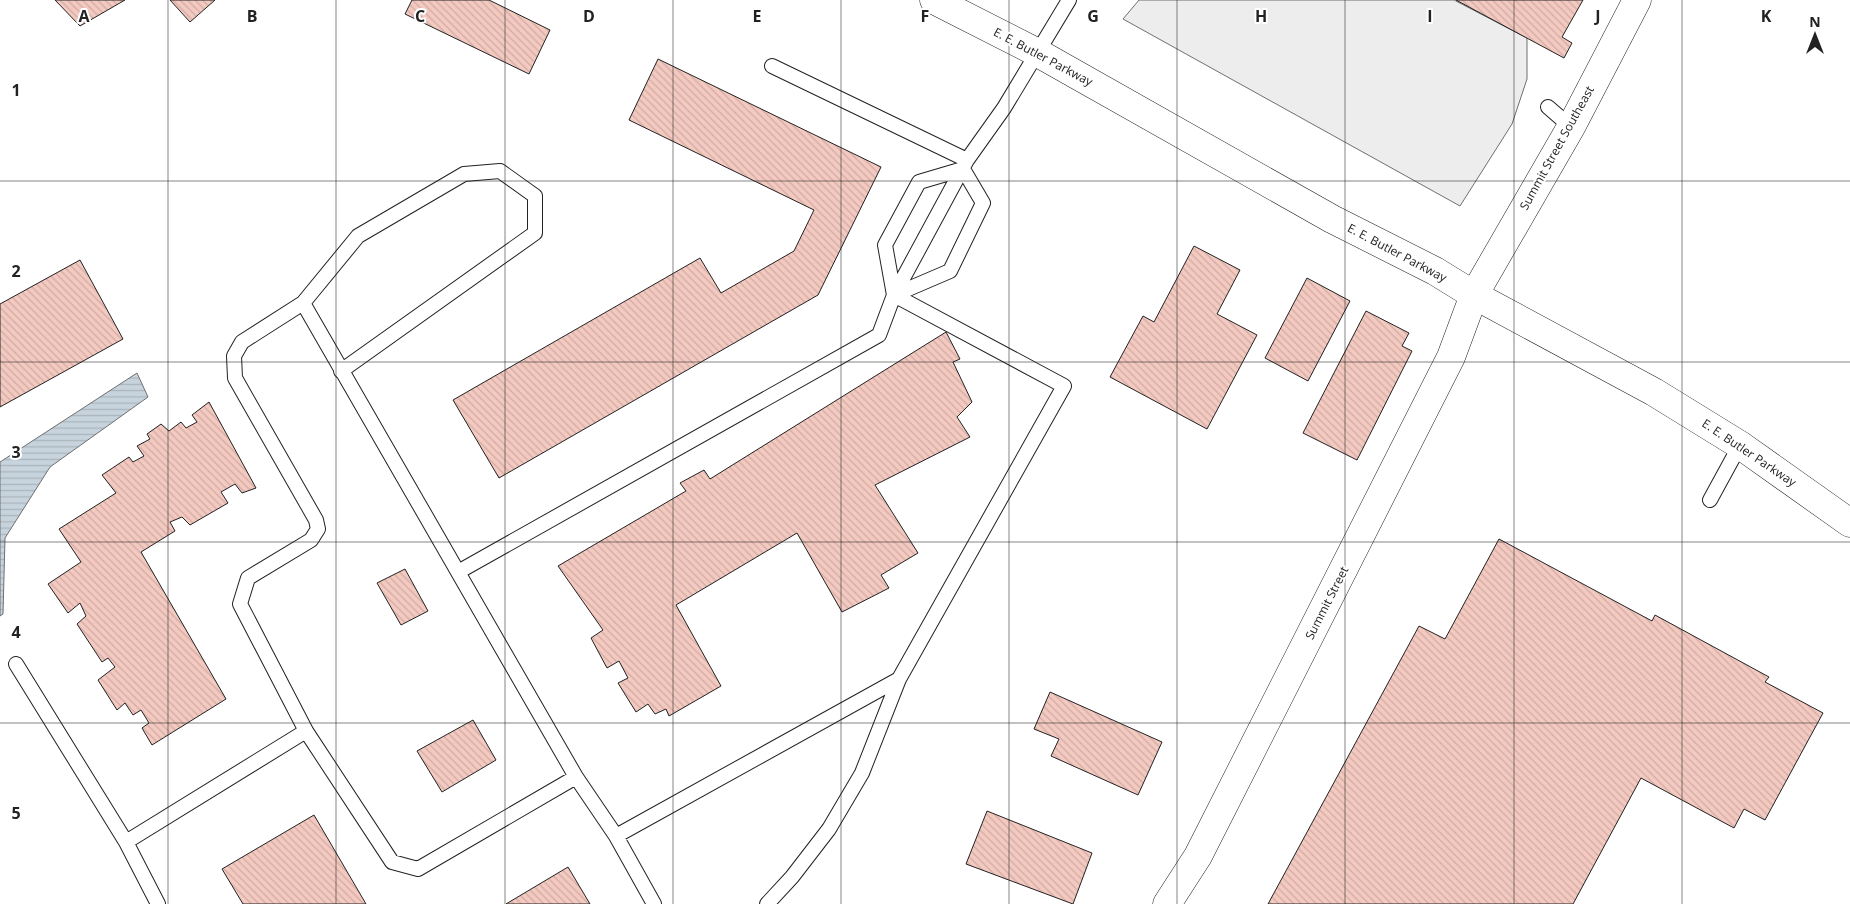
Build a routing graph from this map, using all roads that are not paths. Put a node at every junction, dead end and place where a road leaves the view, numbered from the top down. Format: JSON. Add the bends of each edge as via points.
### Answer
{"nodes":[{"id":1,"x":934,"y":0,"type":"edge"},
{"id":2,"x":1069,"y":0,"type":"edge"},
{"id":3,"x":1637,"y":0,"type":"edge"},
{"id":4,"x":1038,"y":53,"type":"junction"},
{"id":5,"x":772,"y":66,"type":"dead end"},
{"id":6,"x":1548,"y":107,"type":"dead end"},
{"id":7,"x":1570,"y":127,"type":"junction"},
{"id":8,"x":965,"y":165,"type":"junction"},
{"id":9,"x":894,"y":294,"type":"junction"},
{"id":10,"x":1474,"y":295,"type":"junction"},
{"id":11,"x":303,"y":303,"type":"junction"},
{"id":12,"x":341,"y":371,"type":"junction"},
{"id":13,"x":1740,"y":445,"type":"junction"},
{"id":14,"x":1710,"y":500,"type":"dead end"},
{"id":15,"x":1850,"y":522,"type":"edge"},
{"id":16,"x":458,"y":572,"type":"junction"},
{"id":17,"x":16,"y":664,"type":"dead end"},
{"id":18,"x":899,"y":679,"type":"junction"},
{"id":19,"x":306,"y":731,"type":"junction"},
{"id":20,"x":576,"y":777,"type":"junction"},
{"id":21,"x":616,"y":836,"type":"junction"},
{"id":22,"x":126,"y":842,"type":"junction"},
{"id":23,"x":158,"y":904,"type":"edge"},
{"id":24,"x":654,"y":904,"type":"edge"},
{"id":25,"x":767,"y":904,"type":"edge"},
{"id":26,"x":1167,"y":904,"type":"edge"}],
"edges":[{"from":1,"to":4,"type":"main road","name":"E. E. Butler Parkway"},
{"from":2,"to":4,"type":"lane"},
{"from":3,"to":7,"type":"main road","name":"Summit Street Southeast"},
{"from":4,"to":8,"type":"lane"},
{"from":4,"to":10,"type":"main road","name":"E. E. Butler Parkway"},
{"from":5,"to":8,"type":"lane"},
{"from":6,"to":7,"type":"lane"},
{"from":7,"to":10,"type":"main road","name":"Summit Street Southeast"},
{"from":8,"to":9,"type":"lane"},
{"from":8,"to":9,"type":"lane","via":[[918,182],[885,245]]},
{"from":8,"to":9,"type":"lane","via":[[983,203],[950,272]]},
{"from":9,"to":16,"type":"lane","via":[[879,336]]},
{"from":9,"to":18,"type":"lane","via":[[1064,386]]},
{"from":10,"to":13,"type":"main road","name":"E. E. Butler Parkway","via":[[1630,378]]},
{"from":10,"to":26,"type":"main road","name":"Summit Street","via":[[1451,357],[1406,447],[1198,856]]},
{"from":11,"to":12,"type":"lane"},
{"from":11,"to":12,"type":"lane","via":[[358,236],[464,174],[500,171],[535,196],[535,233]]},
{"from":11,"to":19,"type":"lane","via":[[242,342],[234,356],[235,378],[316,520],[318,529],[311,540],[248,578],[240,604]]},
{"from":12,"to":16,"type":"lane"},
{"from":13,"to":14,"type":"lane"},
{"from":13,"to":15,"type":"main road","name":"E. E. Butler Parkway"},
{"from":16,"to":20,"type":"lane"},
{"from":17,"to":22,"type":"lane"},
{"from":18,"to":21,"type":"lane"},
{"from":18,"to":25,"type":"lane","via":[[862,773],[829,829]]},
{"from":19,"to":20,"type":"lane","via":[[392,862],[418,869]]},
{"from":19,"to":22,"type":"lane"},
{"from":20,"to":21,"type":"lane"},
{"from":21,"to":24,"type":"lane"},
{"from":22,"to":23,"type":"lane"}]}
